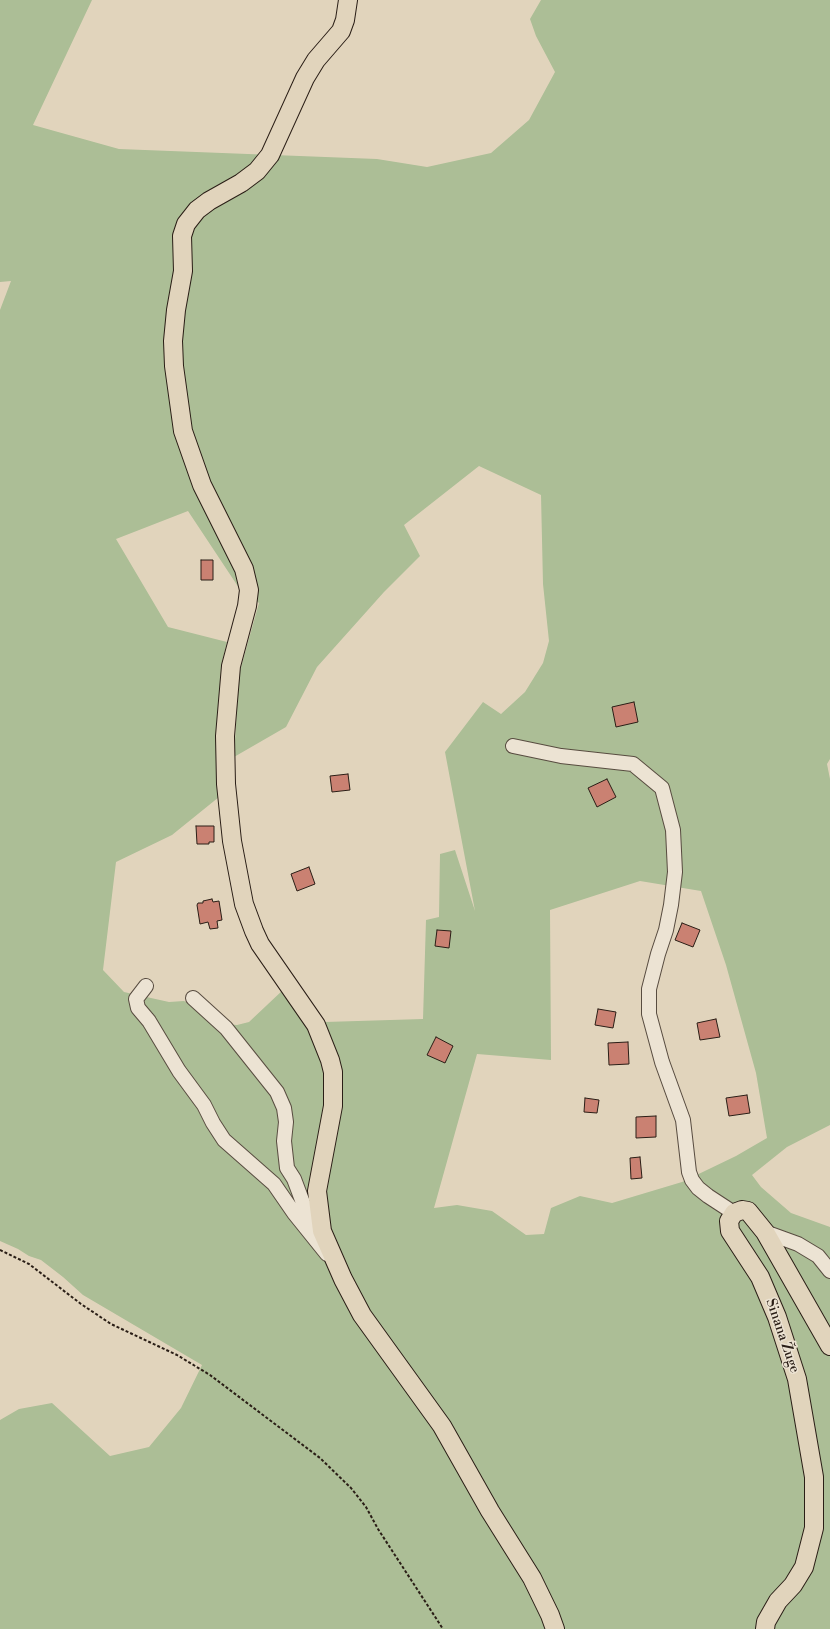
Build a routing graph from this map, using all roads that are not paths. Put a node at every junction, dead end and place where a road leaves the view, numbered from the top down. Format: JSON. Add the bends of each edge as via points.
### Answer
{"nodes":[{"id":1,"x":348,"y":0,"type":"edge"},
{"id":2,"x":513,"y":746,"type":"dead end"},
{"id":3,"x":146,"y":986,"type":"dead end"},
{"id":4,"x":193,"y":998,"type":"dead end"},
{"id":5,"x":734,"y":1212,"type":"junction"},
{"id":6,"x":309,"y":1231,"type":"junction"},
{"id":7,"x":765,"y":1232,"type":"junction"},
{"id":8,"x":830,"y":1271,"type":"edge"},
{"id":9,"x":343,"y":1279,"type":"junction"},
{"id":10,"x":830,"y":1346,"type":"edge"},
{"id":11,"x":552,"y":1622,"type":"edge"},
{"id":12,"x":764,"y":1629,"type":"edge"}],
"edges":[{"from":1,"to":9,"type":"main road","via":[[345,20],[340,31],[305,78],[270,155],[257,171],[197,210],[186,224],[182,236],[183,271],[173,341],[183,431],[202,485],[244,569],[250,590],[231,666],[226,736],[226,784],[232,841],[244,904],[254,931],[260,944],[316,1025],[330,1060],[333,1072],[333,1106],[317,1191],[322,1231]]},
{"from":2,"to":5,"type":"street","via":[[561,756],[633,764],[662,788],[673,830],[675,872],[666,930],[649,990],[649,1014],[662,1062],[683,1120],[692,1180],[708,1196]]},
{"from":3,"to":6,"type":"street","via":[[136,999],[138,1008],[204,1105],[224,1140],[274,1184]]},
{"from":4,"to":6,"type":"street","via":[[226,1028],[278,1092],[286,1122],[284,1141],[287,1168],[305,1208]]},
{"from":5,"to":7,"type":"main road","via":[[748,1211]]},
{"from":5,"to":12,"type":"main road","name":"Sinana Žuge","via":[[729,1221],[730,1231],[760,1277],[797,1379],[814,1477],[814,1528],[804,1567],[793,1585],[778,1601]]},
{"from":6,"to":9,"type":"street"},
{"from":7,"to":8,"type":"street","via":[[798,1244],[818,1256]]},
{"from":7,"to":10,"type":"main road"},
{"from":9,"to":11,"type":"main road","via":[[362,1315],[442,1426],[490,1511],[532,1578]]}]}
